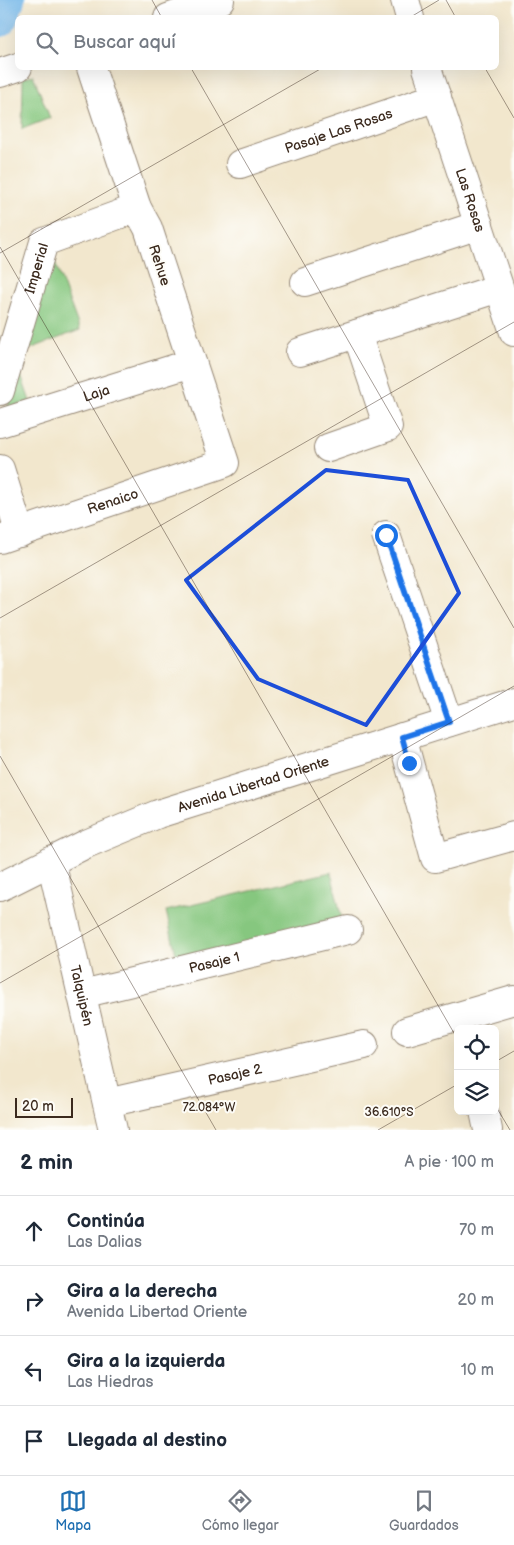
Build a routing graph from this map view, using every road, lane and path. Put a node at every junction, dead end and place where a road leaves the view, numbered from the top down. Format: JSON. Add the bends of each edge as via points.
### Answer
{"nodes":[{"id":1,"x":220,"y":0,"type":"edge"},
{"id":2,"x":404,"y":0,"type":"edge"},
{"id":3,"x":177,"y":15,"type":"edge"},
{"id":4,"x":409,"y":15,"type":"edge"},
{"id":5,"x":92,"y":70,"type":"edge"},
{"id":6,"x":428,"y":70,"type":"edge"},
{"id":7,"x":436,"y":97,"type":"junction"},
{"id":8,"x":240,"y":164,"type":"dead end"},
{"id":9,"x":137,"y":208,"type":"junction"},
{"id":10,"x":479,"y":225,"type":"junction"},
{"id":11,"x":305,"y":282,"type":"dead end"},
{"id":12,"x":505,"y":293,"type":"edge"},
{"id":13,"x":514,"y":332,"type":"edge"},
{"id":14,"x":357,"y":334,"type":"junction"},
{"id":15,"x":300,"y":352,"type":"dead end"},
{"id":16,"x":192,"y":363,"type":"junction"},
{"id":17,"x":0,"y":391,"type":"edge"},
{"id":18,"x":0,"y":423,"type":"edge"},
{"id":19,"x":328,"y":448,"type":"dead end"},
{"id":20,"x":225,"y":463,"type":"joint"},
{"id":21,"x":0,"y":469,"type":"edge"},
{"id":22,"x":386,"y":535,"type":"dead end"},
{"id":23,"x":10,"y":536,"type":"edge"},
{"id":24,"x":514,"y":702,"type":"edge"},
{"id":25,"x":449,"y":722,"type":"junction"},
{"id":26,"x":402,"y":737,"type":"junction"},
{"id":27,"x":514,"y":836,"type":"edge"},
{"id":28,"x":51,"y":861,"type":"junction"},
{"id":29,"x":0,"y":887,"type":"edge"},
{"id":30,"x":348,"y":930,"type":"dead end"},
{"id":31,"x":82,"y":994,"type":"junction"},
{"id":32,"x":514,"y":1000,"type":"edge"},
{"id":33,"x":407,"y":1032,"type":"dead end"},
{"id":34,"x":364,"y":1045,"type":"dead end"},
{"id":35,"x":107,"y":1104,"type":"junction"},
{"id":36,"x":485,"y":1115,"type":"edge"},
{"id":37,"x":113,"y":1130,"type":"edge"},
{"id":38,"x":488,"y":1130,"type":"edge"}],
"edges":[{"from":1,"to":3,"type":"street"},
{"from":2,"to":4,"type":"street"},
{"from":5,"to":9,"type":"street","name":"Rehue"},
{"from":6,"to":7,"type":"street","name":"Las Rosas"},
{"from":7,"to":8,"type":"street","name":"Pasaje Las Rosas"},
{"from":7,"to":10,"type":"street","name":"Las Rosas"},
{"from":9,"to":16,"type":"street","name":"Rehue","via":[[148,228]]},
{"from":9,"to":17,"type":"street","name":"Imperial","via":[[44,242]]},
{"from":10,"to":11,"type":"street"},
{"from":10,"to":12,"type":"street","name":"Las Rosas"},
{"from":12,"to":13,"type":"street","name":"Las Rosas"},
{"from":12,"to":14,"type":"street"},
{"from":14,"to":15,"type":"street"},
{"from":14,"to":19,"type":"street","via":[[388,427]]},
{"from":16,"to":18,"type":"street","name":"Laja"},
{"from":16,"to":20,"type":"street","name":"Rehue"},
{"from":20,"to":23,"type":"street","name":"Renaico"},
{"from":21,"to":23,"type":"street"},
{"from":22,"to":25,"type":"street"},
{"from":24,"to":25,"type":"street","name":"Avenida Libertad Oriente"},
{"from":25,"to":26,"type":"street","name":"Avenida Libertad Oriente"},
{"from":26,"to":27,"type":"street","via":[[435,858]]},
{"from":26,"to":28,"type":"street","name":"Avenida Libertad Oriente","via":[[158,814]]},
{"from":28,"to":29,"type":"street","name":"Avenida Libertad Oriente"},
{"from":28,"to":31,"type":"street","name":"Talquipén"},
{"from":30,"to":31,"type":"street","name":"Pasaje 1"},
{"from":31,"to":35,"type":"street","name":"Talquipén"},
{"from":32,"to":33,"type":"street"},
{"from":34,"to":35,"type":"street","name":"Pasaje 2"},
{"from":35,"to":37,"type":"street","name":"Talquipén"},
{"from":36,"to":38,"type":"street"}]}
